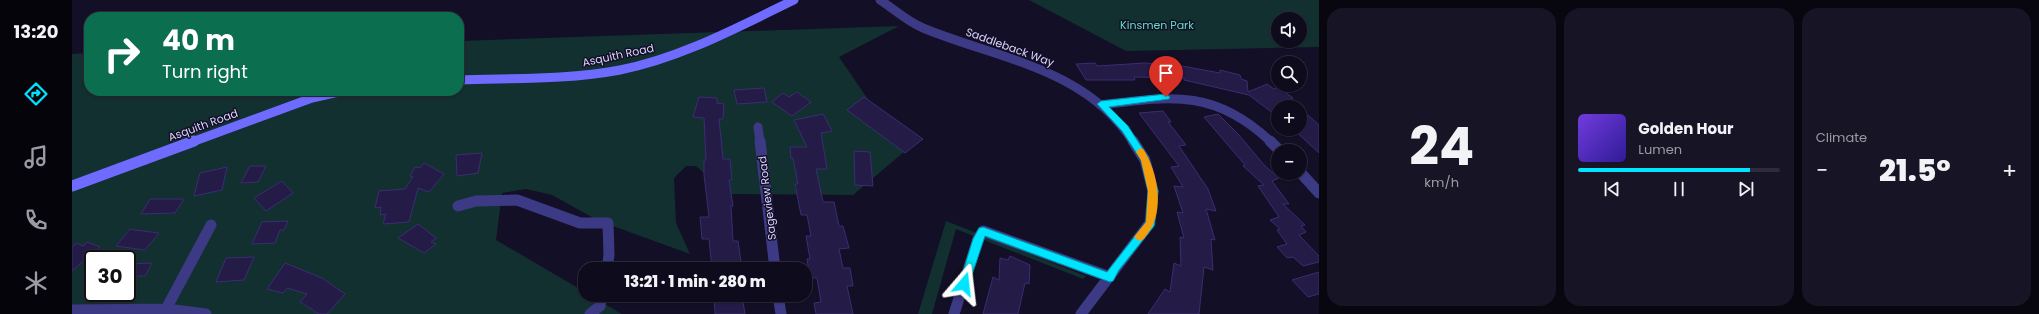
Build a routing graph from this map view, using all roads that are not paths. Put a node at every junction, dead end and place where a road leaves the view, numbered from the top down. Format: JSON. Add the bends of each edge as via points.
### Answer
{"nodes":[{"id":1,"x":794,"y":0,"type":"edge"},
{"id":2,"x":880,"y":0,"type":"edge"},
{"id":3,"x":464,"y":80,"type":"edge"},
{"id":4,"x":321,"y":96,"type":"edge"},
{"id":5,"x":1101,"y":104,"type":"junction"},
{"id":6,"x":758,"y":127,"type":"dead end"},
{"id":7,"x":1273,"y":144,"type":"edge"},
{"id":8,"x":1307,"y":180,"type":"edge"},
{"id":9,"x":72,"y":186,"type":"edge"},
{"id":10,"x":1319,"y":193,"type":"edge"},
{"id":11,"x":458,"y":206,"type":"dead end"},
{"id":12,"x":211,"y":225,"type":"dead end"},
{"id":13,"x":608,"y":262,"type":"edge"},
{"id":14,"x":774,"y":262,"type":"edge"},
{"id":15,"x":1110,"y":277,"type":"junction"},
{"id":16,"x":601,"y":302,"type":"edge"},
{"id":17,"x":779,"y":302,"type":"edge"},
{"id":18,"x":166,"y":309,"type":"junction"},
{"id":19,"x":72,"y":310,"type":"edge"},
{"id":20,"x":206,"y":314,"type":"edge"},
{"id":21,"x":590,"y":314,"type":"edge"},
{"id":22,"x":781,"y":314,"type":"edge"},
{"id":23,"x":954,"y":314,"type":"edge"},
{"id":24,"x":1081,"y":314,"type":"edge"}],
"edges":[{"from":1,"to":3,"type":"street","name":"Asquith Road","via":[[748,23],[652,62],[596,74]]},
{"from":2,"to":5,"type":"street","name":"Saddleback Way","via":[[922,28],[1029,64],[1054,75]]},
{"from":4,"to":9,"type":"street","name":"Asquith Road"},
{"from":5,"to":7,"type":"street","via":[[1166,97],[1192,98],[1227,108],[1260,130]]},
{"from":5,"to":15,"type":"street","name":"Saddleback Way","via":[[1125,129],[1145,160],[1153,191],[1150,223]]},
{"from":6,"to":14,"type":"street","name":"Sageview Road"},
{"from":8,"to":10,"type":"street"},
{"from":11,"to":13,"type":"street","via":[[476,201],[517,200],[580,223],[608,223]]},
{"from":12,"to":18,"type":"street"},
{"from":15,"to":23,"type":"street","via":[[983,231],[978,239]]},
{"from":15,"to":24,"type":"street","name":"Saddleback Way"},
{"from":16,"to":21,"type":"street","via":[[600,306]]},
{"from":17,"to":22,"type":"street"},
{"from":18,"to":19,"type":"street"},
{"from":18,"to":20,"type":"street"}]}
